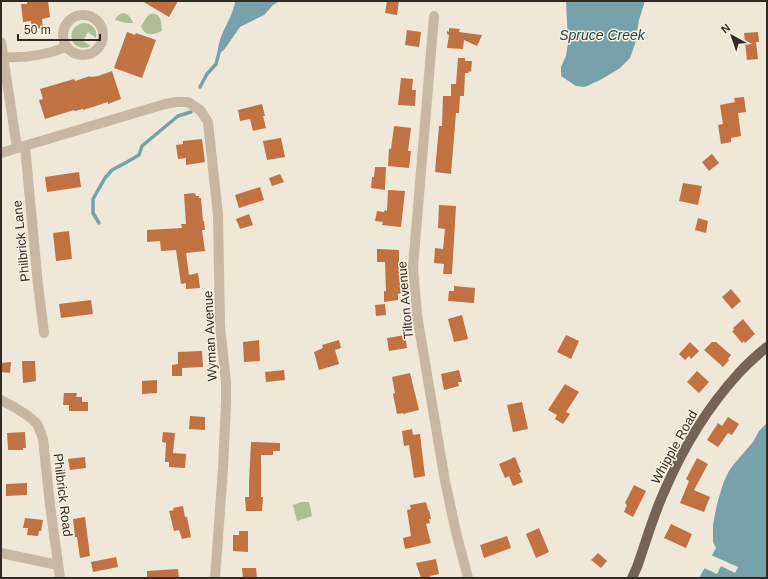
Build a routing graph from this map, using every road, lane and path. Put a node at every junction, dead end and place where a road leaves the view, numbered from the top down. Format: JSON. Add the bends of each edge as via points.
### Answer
{"nodes":[{"id":1,"x":434,"y":16,"type":"dead end"},
{"id":2,"x":1,"y":42,"type":"edge"},
{"id":3,"x":66,"y":47,"type":"junction"},
{"id":4,"x":2,"y":55,"type":"edge"},
{"id":5,"x":21,"y":147,"type":"junction"},
{"id":6,"x":1,"y":153,"type":"edge"},
{"id":7,"x":44,"y":333,"type":"dead end"},
{"id":8,"x":767,"y":347,"type":"edge"},
{"id":9,"x":1,"y":400,"type":"edge"},
{"id":10,"x":1,"y":553,"type":"edge"},
{"id":11,"x":58,"y":565,"type":"junction"},
{"id":12,"x":60,"y":578,"type":"edge"},
{"id":13,"x":215,"y":578,"type":"edge"},
{"id":14,"x":468,"y":578,"type":"edge"},
{"id":15,"x":632,"y":578,"type":"edge"}],
"edges":[{"from":1,"to":14,"type":"street","name":"Tilton Avenue","via":[[413,267],[417,315],[445,481]]},
{"from":2,"to":4,"type":"street","name":"Philbrick Lane"},
{"from":3,"to":3,"type":"street","via":[[77,55],[93,53],[102,42],[100,24],[88,16],[71,20],[63,32]]},
{"from":3,"to":4,"type":"street","via":[[53,52],[14,58]]},
{"from":4,"to":5,"type":"street","name":"Philbrick Lane"},
{"from":5,"to":6,"type":"street"},
{"from":5,"to":7,"type":"street","name":"Philbrick Lane"},
{"from":5,"to":13,"type":"street","name":"Wyman Avenue","via":[[176,102],[188,102],[200,110],[208,122],[218,215],[220,325],[226,402]]},
{"from":8,"to":15,"type":"main road","name":"Whipple Road","via":[[726,388],[685,448],[664,492]]},
{"from":9,"to":11,"type":"street","name":"Philbrick Road","via":[[31,418],[43,439]]},
{"from":10,"to":11,"type":"street"},
{"from":11,"to":12,"type":"street","name":"Philbrick Road"}]}
